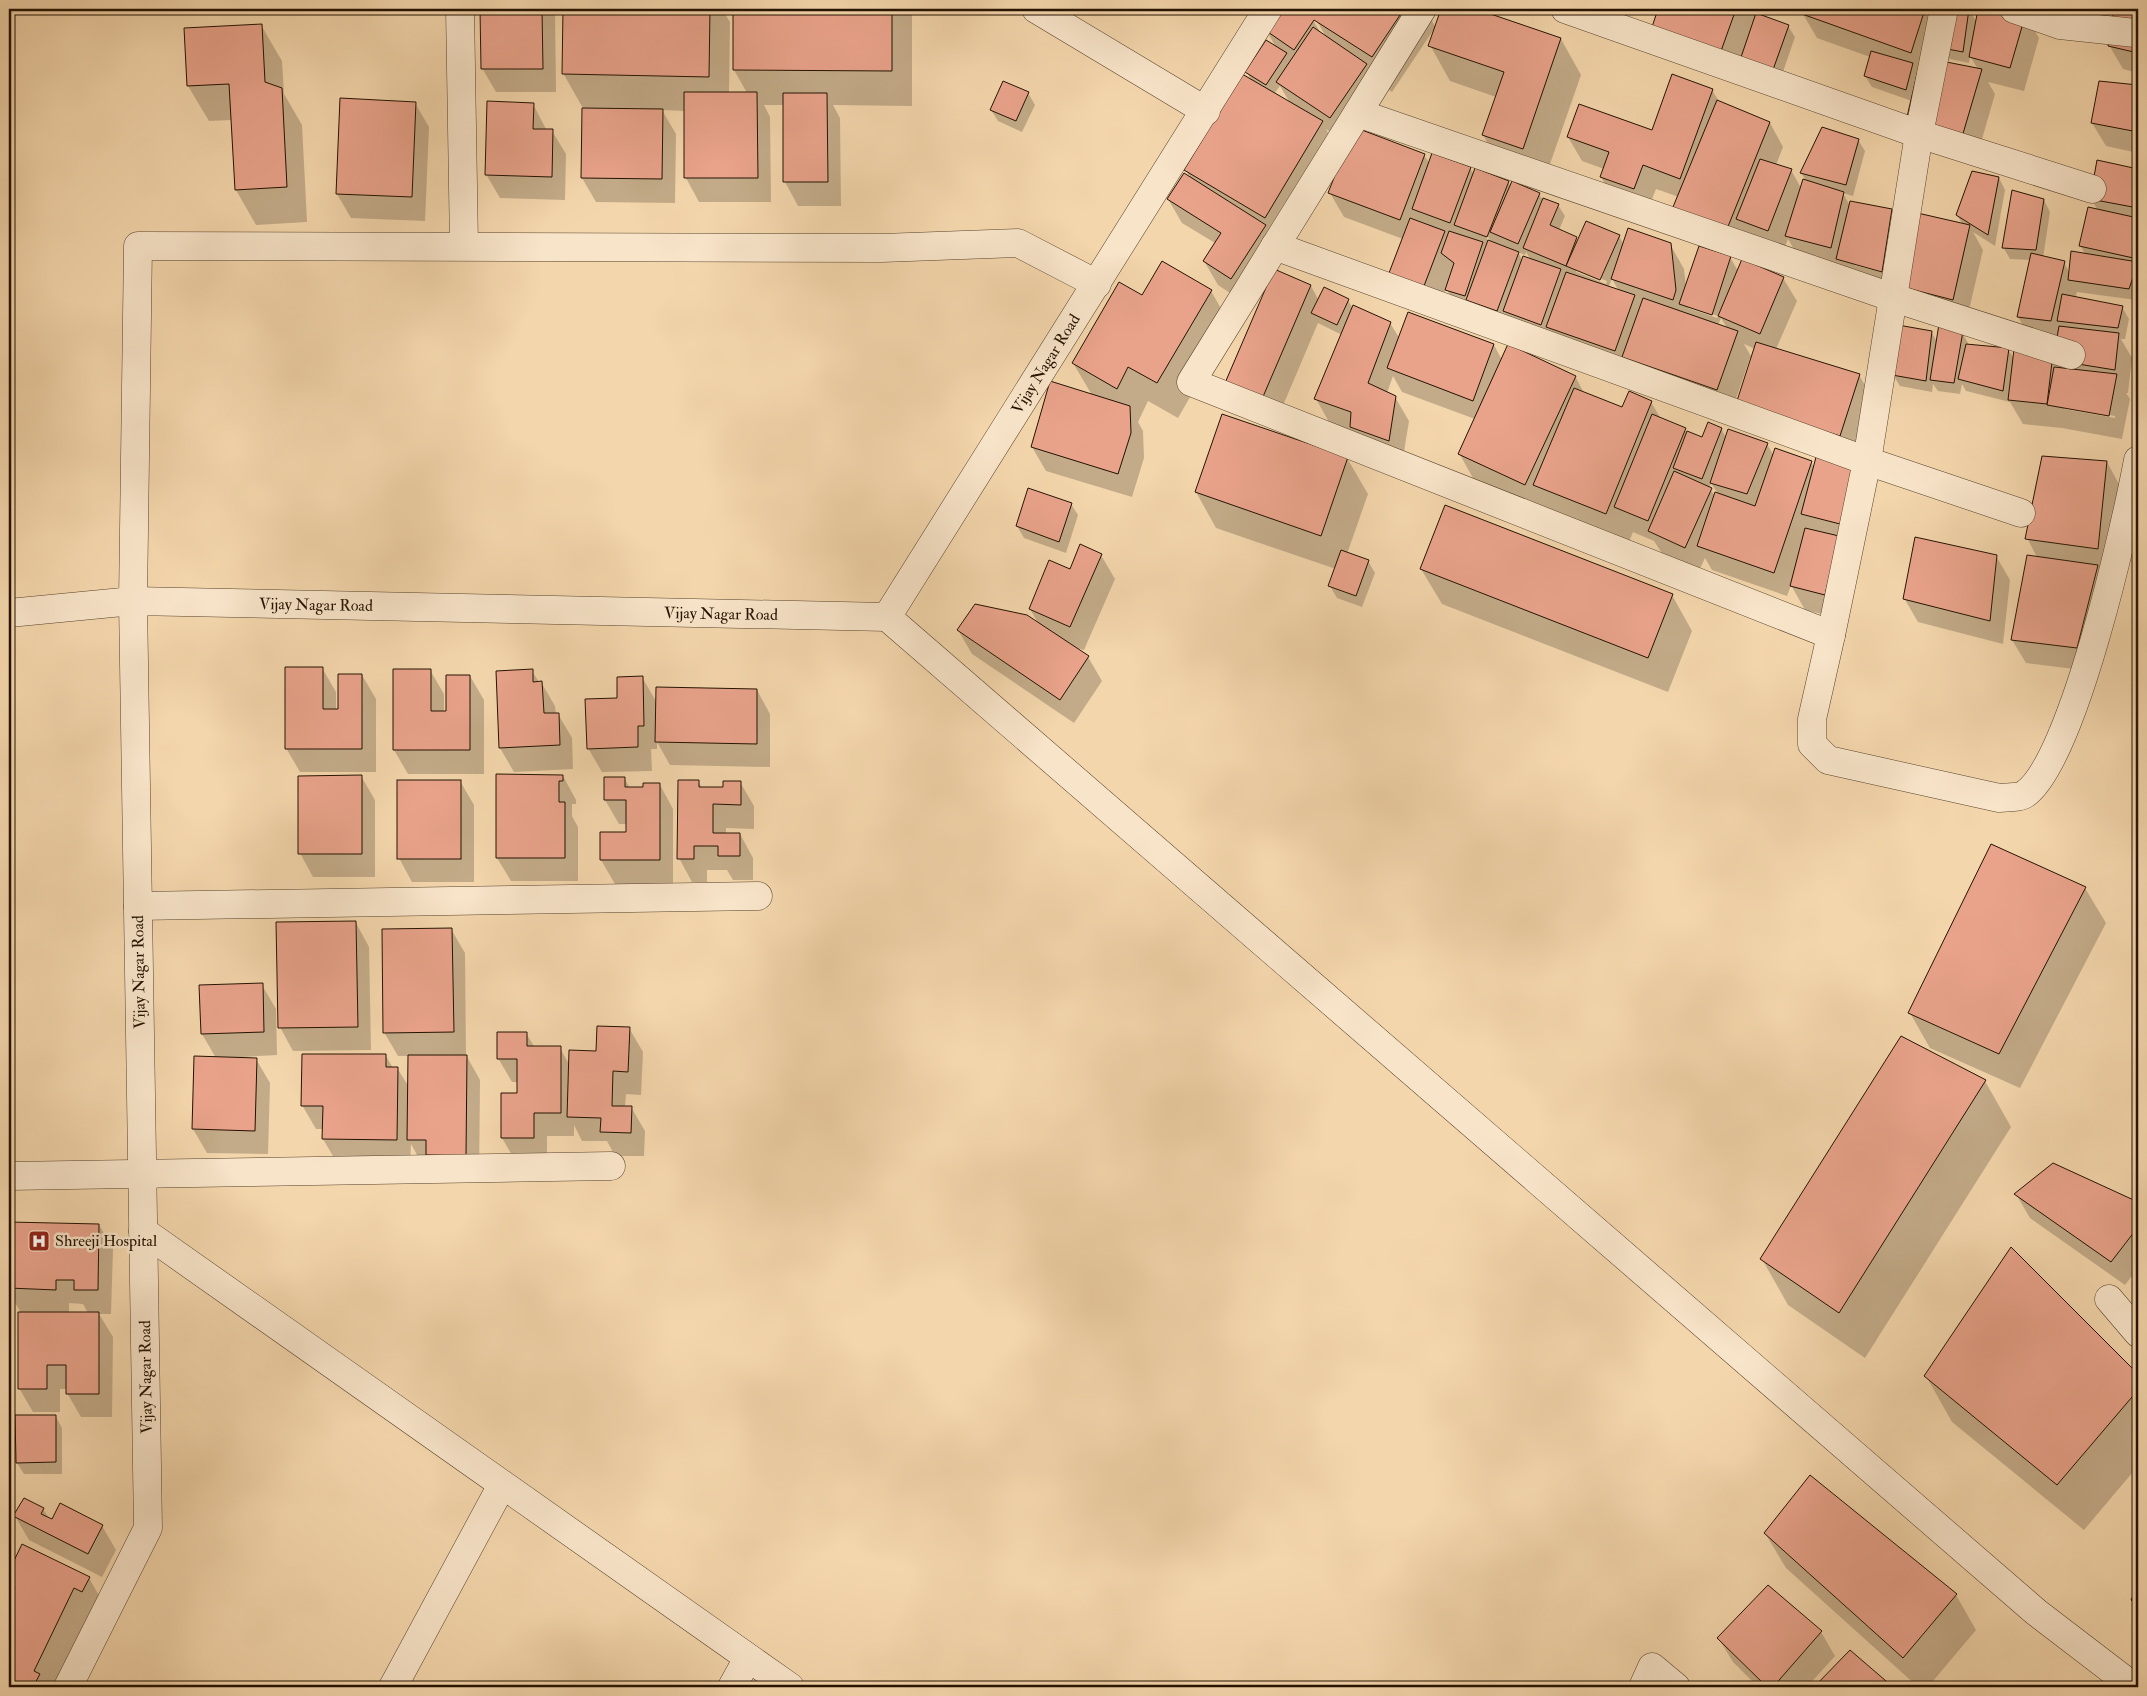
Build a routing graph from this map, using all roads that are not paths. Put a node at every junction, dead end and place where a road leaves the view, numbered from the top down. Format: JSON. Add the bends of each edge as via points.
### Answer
{"nodes":[{"id":1,"x":460,"y":9,"type":"edge"},
{"id":2,"x":1036,"y":9,"type":"edge"},
{"id":3,"x":1268,"y":9,"type":"edge"},
{"id":4,"x":1422,"y":9,"type":"edge"},
{"id":5,"x":1565,"y":9,"type":"edge"},
{"id":6,"x":1944,"y":9,"type":"edge"},
{"id":7,"x":2014,"y":9,"type":"edge"},
{"id":8,"x":2135,"y":33,"type":"dead end"},
{"id":9,"x":1206,"y":111,"type":"junction"},
{"id":10,"x":1358,"y":113,"type":"junction"},
{"id":11,"x":1919,"y":134,"type":"junction"},
{"id":12,"x":2092,"y":189,"type":"dead end"},
{"id":13,"x":464,"y":246,"type":"junction"},
{"id":14,"x":1275,"y":246,"type":"junction"},
{"id":15,"x":1097,"y":284,"type":"junction"},
{"id":16,"x":1894,"y":298,"type":"junction"},
{"id":17,"x":2071,"y":355,"type":"dead end"},
{"id":18,"x":2138,"y":460,"type":"edge"},
{"id":19,"x":1867,"y":461,"type":"junction"},
{"id":20,"x":2021,"y":513,"type":"dead end"},
{"id":21,"x":133,"y":601,"type":"junction"},
{"id":22,"x":9,"y":613,"type":"edge"},
{"id":23,"x":887,"y":617,"type":"junction"},
{"id":24,"x":1831,"y":636,"type":"junction"},
{"id":25,"x":758,"y":896,"type":"dead end"},
{"id":26,"x":138,"y":906,"type":"junction"},
{"id":27,"x":611,"y":1166,"type":"dead end"},
{"id":28,"x":142,"y":1173,"type":"junction"},
{"id":29,"x":9,"y":1176,"type":"edge"},
{"id":30,"x":143,"y":1231,"type":"junction"},
{"id":31,"x":2109,"y":1299,"type":"dead end"},
{"id":32,"x":2138,"y":1333,"type":"edge"},
{"id":33,"x":502,"y":1485,"type":"junction"},
{"id":34,"x":748,"y":1658,"type":"junction"},
{"id":35,"x":68,"y":1687,"type":"edge"},
{"id":36,"x":393,"y":1687,"type":"edge"},
{"id":37,"x":732,"y":1687,"type":"edge"},
{"id":38,"x":790,"y":1687,"type":"edge"},
{"id":39,"x":1643,"y":1687,"type":"edge"},
{"id":40,"x":1676,"y":1687,"type":"edge"},
{"id":41,"x":2134,"y":1687,"type":"edge"}],
"edges":[{"from":1,"to":13,"type":"street"},
{"from":2,"to":9,"type":"street"},
{"from":3,"to":9,"type":"street","name":"Vijay Nagar Road"},
{"from":4,"to":10,"type":"street"},
{"from":5,"to":11,"type":"street"},
{"from":6,"to":11,"type":"street"},
{"from":7,"to":8,"type":"street","via":[[2060,25]]},
{"from":9,"to":15,"type":"street","name":"Vijay Nagar Road"},
{"from":10,"to":14,"type":"street"},
{"from":10,"to":16,"type":"street"},
{"from":11,"to":12,"type":"street"},
{"from":11,"to":16,"type":"street"},
{"from":13,"to":15,"type":"street","via":[[882,248],[1018,243]]},
{"from":13,"to":21,"type":"street","via":[[138,246]]},
{"from":14,"to":19,"type":"street"},
{"from":14,"to":24,"type":"street","via":[[1191,382]]},
{"from":15,"to":23,"type":"street","name":"Vijay Nagar Road"},
{"from":16,"to":17,"type":"street"},
{"from":16,"to":19,"type":"street"},
{"from":18,"to":24,"type":"street","via":[[2093,647],[2065,728],[2043,777],[2024,796],[1999,798],[1828,760],[1812,744],[1812,719]]},
{"from":19,"to":20,"type":"street"},
{"from":19,"to":24,"type":"street"},
{"from":21,"to":22,"type":"street"},
{"from":21,"to":23,"type":"street","name":"Vijay Nagar Road"},
{"from":21,"to":26,"type":"street","name":"Vijay Nagar Road"},
{"from":23,"to":41,"type":"street","via":[[2028,1605]]},
{"from":25,"to":26,"type":"street"},
{"from":26,"to":28,"type":"street","name":"Vijay Nagar Road"},
{"from":27,"to":28,"type":"street"},
{"from":28,"to":29,"type":"street"},
{"from":28,"to":30,"type":"street","name":"Vijay Nagar Road"},
{"from":30,"to":33,"type":"street"},
{"from":30,"to":35,"type":"street","name":"Vijay Nagar Road","via":[[148,1528]]},
{"from":31,"to":32,"type":"street"},
{"from":33,"to":34,"type":"street"},
{"from":33,"to":36,"type":"street"},
{"from":34,"to":37,"type":"street"},
{"from":34,"to":38,"type":"street"},
{"from":39,"to":40,"type":"street","via":[[1652,1667]]}]}
